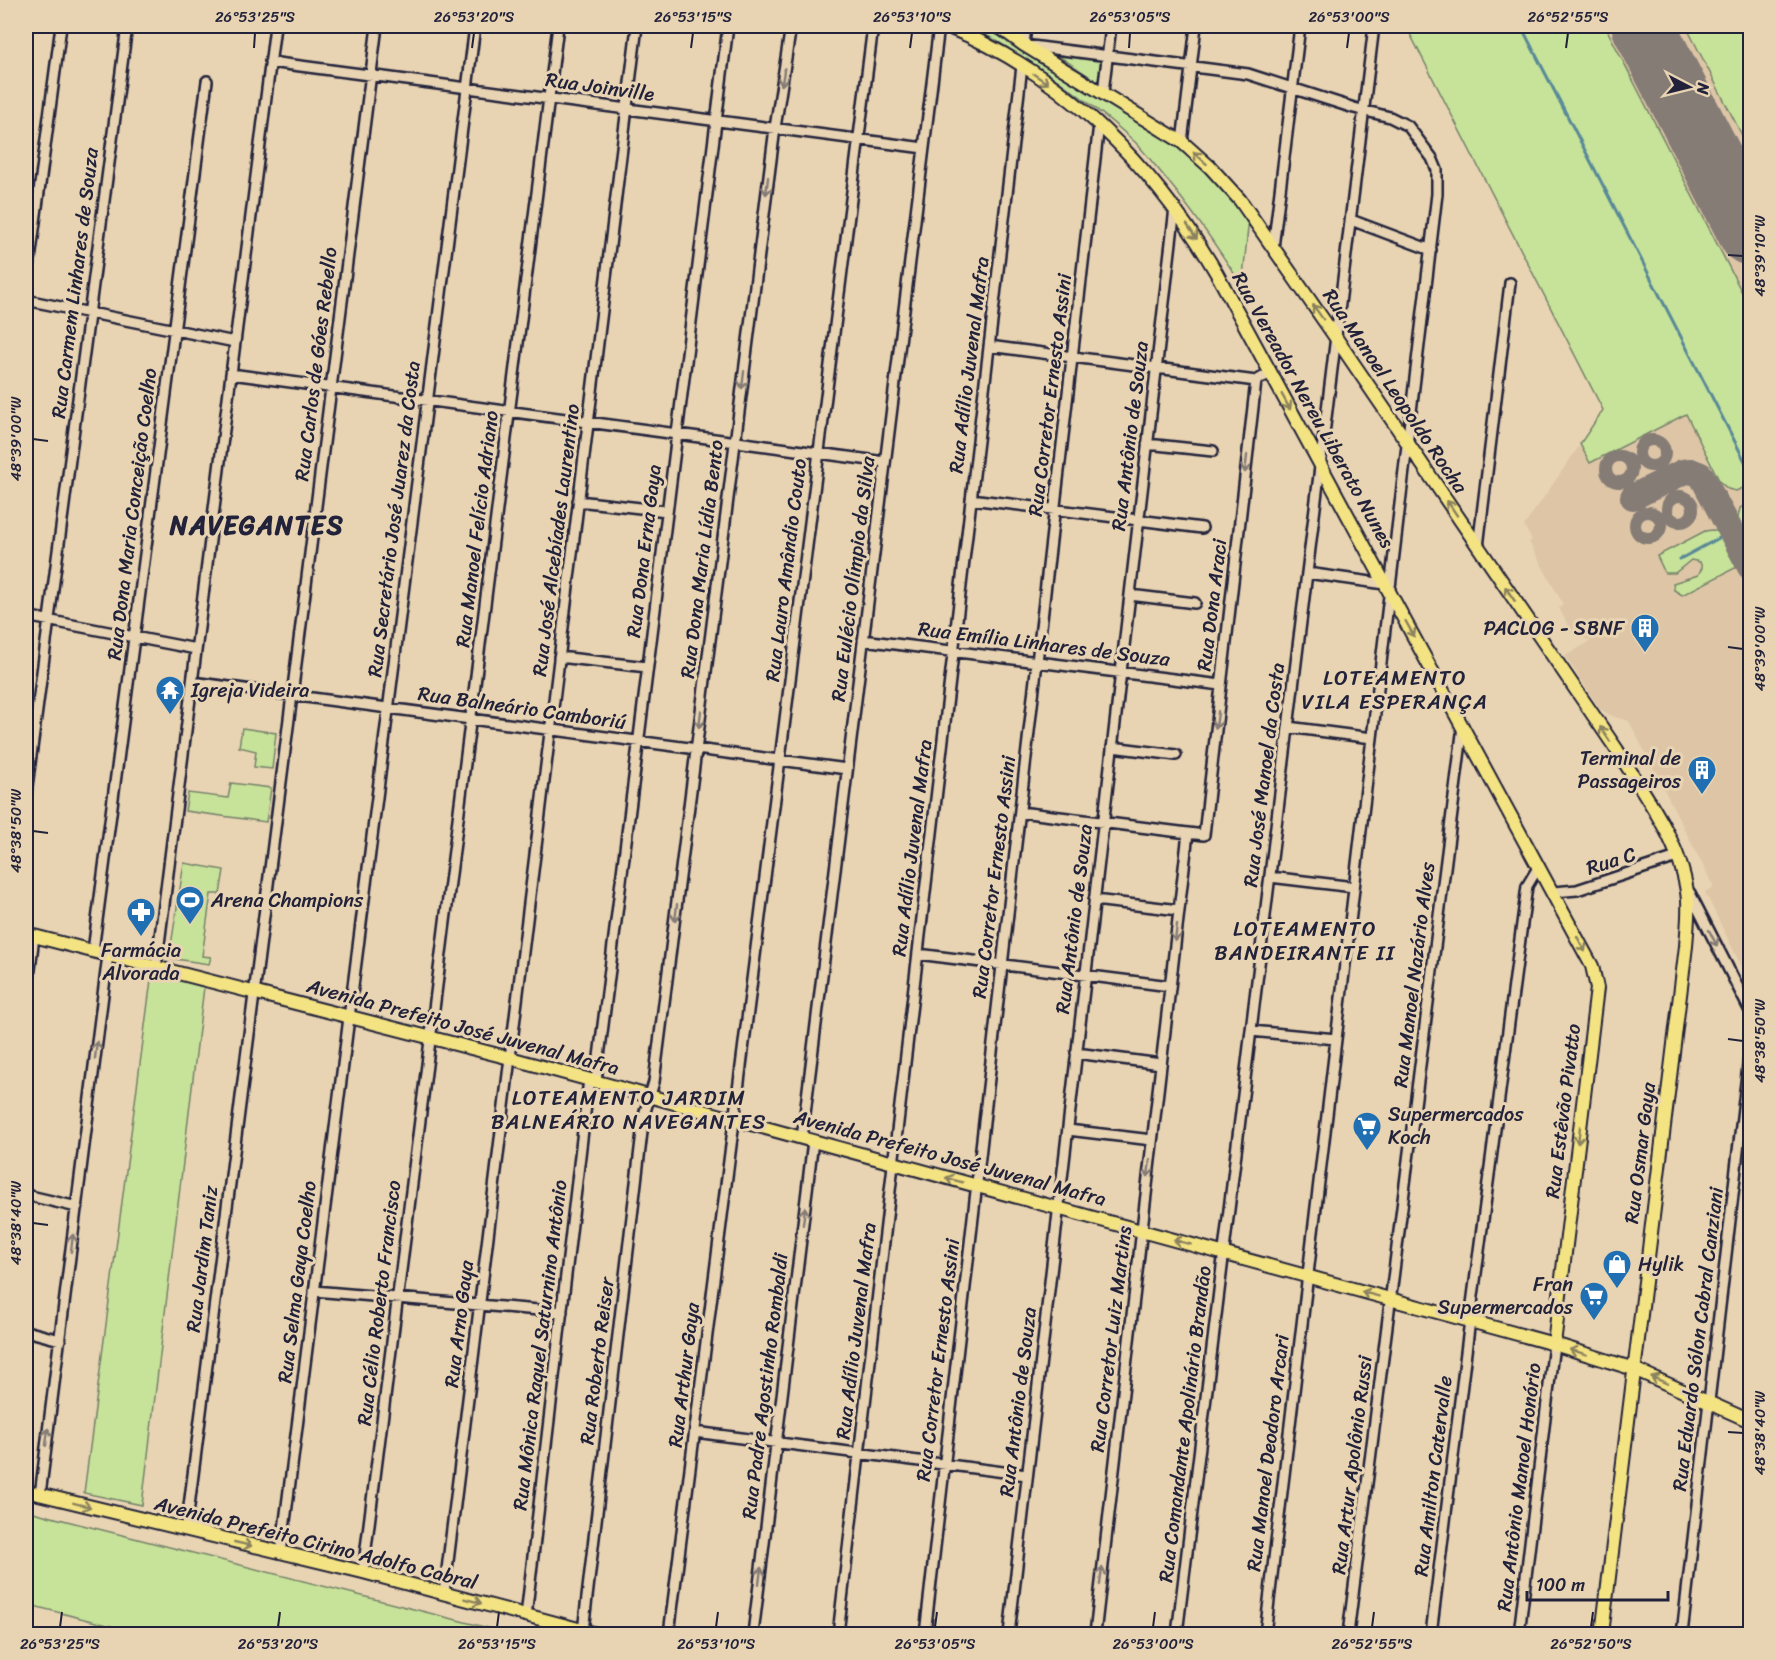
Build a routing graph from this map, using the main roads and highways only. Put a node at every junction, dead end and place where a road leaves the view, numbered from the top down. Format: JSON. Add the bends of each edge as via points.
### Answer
{"nodes":[{"id":1,"x":946,"y":26,"type":"edge"},
{"id":2,"x":998,"y":26,"type":"edge"},
{"id":3,"x":1677,"y":856,"type":"joint"},
{"id":4,"x":1554,"y":892,"type":"joint"},
{"id":5,"x":30,"y":935,"type":"edge"},
{"id":6,"x":1554,"y":1344,"type":"junction"},
{"id":7,"x":1634,"y":1369,"type":"junction"},
{"id":8,"x":1750,"y":1421,"type":"edge"},
{"id":9,"x":26,"y":1491,"type":"edge"},
{"id":10,"x":597,"y":1635,"type":"edge"},
{"id":11,"x":1602,"y":1635,"type":"edge"}],
"edges":[{"from":1,"to":4,"type":"main road","name":"Rua Vereador Nereu Liberato Nunes","one_way":true,"via":[[999,52],[1056,89],[1131,155],[1175,207],[1208,259]]},
{"from":3,"to":2,"type":"main road","name":"Rua Manoel Leopoldo Rocha","one_way":true,"via":[[1617,750],[1240,200],[1182,142]]},
{"from":3,"to":7,"type":"main road","name":"Rua Osmar Gaya","via":[[1686,886],[1688,916]]},
{"from":4,"to":6,"type":"main road","name":"Rua Estêvão Pivatto","one_way":true,"via":[[1592,966],[1597,988]]},
{"from":6,"to":5,"type":"main road","name":"Avenida Prefeito José Juvenal Mafra","one_way":true,"via":[[592,1080]]},
{"from":7,"to":6,"type":"main road","name":"Avenida Prefeito José Juvenal Mafra","one_way":true},
{"from":8,"to":7,"type":"main road","name":"Avenida Prefeito José Juvenal Mafra","one_way":true},
{"from":7,"to":11,"type":"main road","name":"Rua Osmar Gaya"},
{"from":9,"to":10,"type":"main road","name":"Avenida Prefeito Cirino Adolfo Cabral","one_way":true,"via":[[363,1572]]}]}
